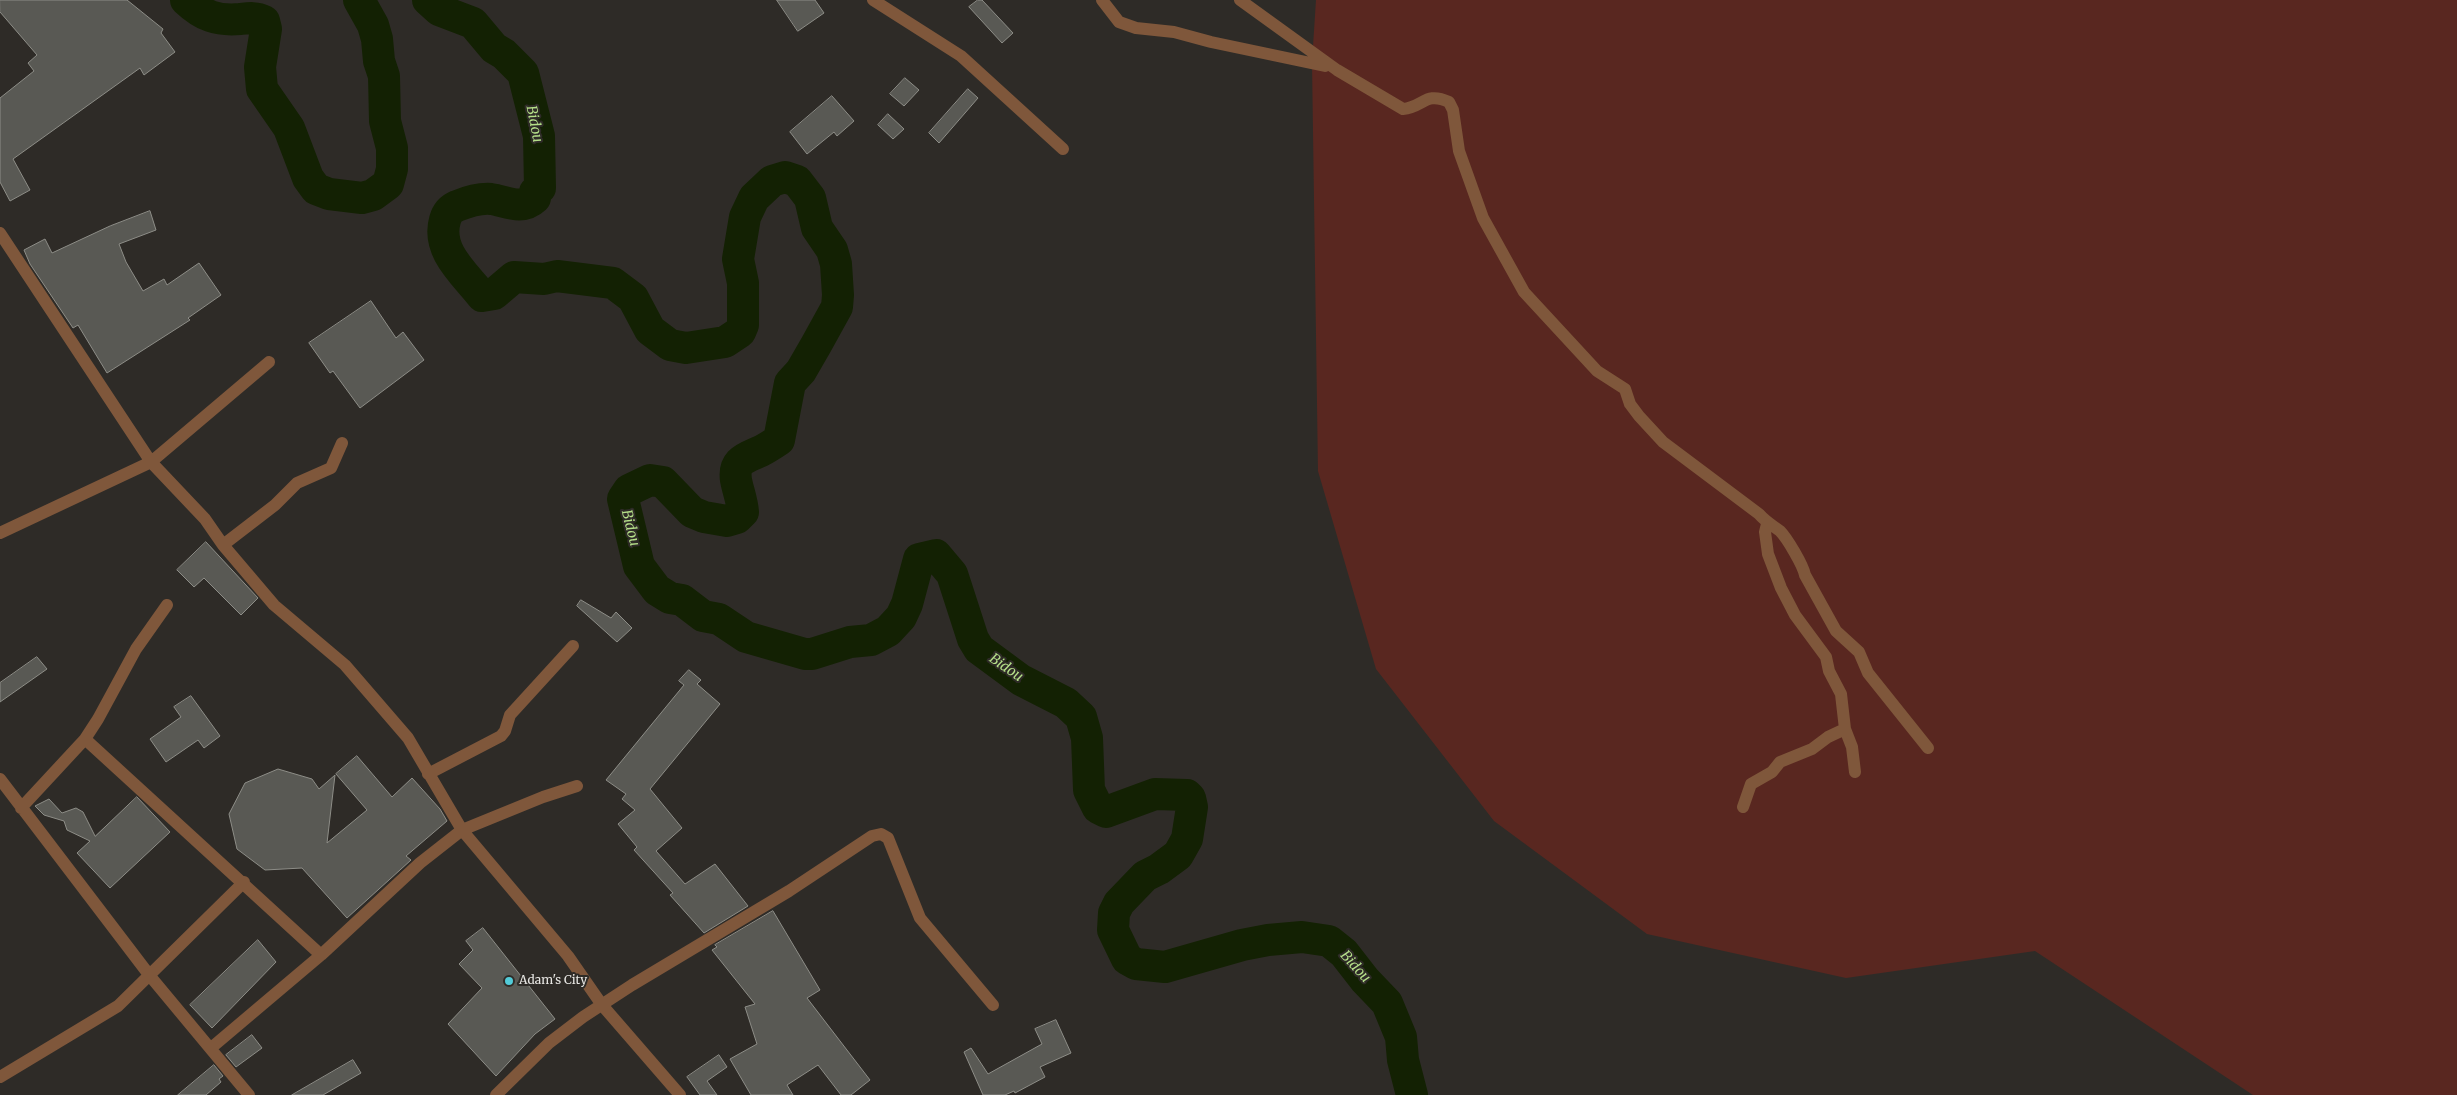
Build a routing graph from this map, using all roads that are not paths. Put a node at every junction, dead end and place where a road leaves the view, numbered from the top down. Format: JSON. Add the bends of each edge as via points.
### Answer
{"nodes":[{"id":1,"x":874,"y":0,"type":"edge"},
{"id":2,"x":1102,"y":0,"type":"edge"},
{"id":3,"x":1240,"y":0,"type":"edge"},
{"id":4,"x":1337,"y":70,"type":"junction"},
{"id":5,"x":1063,"y":148,"type":"dead end"},
{"id":6,"x":0,"y":232,"type":"edge"},
{"id":7,"x":269,"y":362,"type":"dead end"},
{"id":8,"x":342,"y":443,"type":"dead end"},
{"id":9,"x":151,"y":462,"type":"junction"},
{"id":10,"x":1767,"y":524,"type":"junction"},
{"id":11,"x":0,"y":533,"type":"edge"},
{"id":12,"x":223,"y":545,"type":"junction"},
{"id":13,"x":167,"y":606,"type":"dead end"},
{"id":14,"x":573,"y":646,"type":"dead end"},
{"id":15,"x":1845,"y":729,"type":"junction"},
{"id":16,"x":85,"y":739,"type":"junction"},
{"id":17,"x":1928,"y":748,"type":"dead end"},
{"id":18,"x":1854,"y":772,"type":"dead end"},
{"id":19,"x":428,"y":774,"type":"junction"},
{"id":20,"x":0,"y":779,"type":"edge"},
{"id":21,"x":577,"y":786,"type":"dead end"},
{"id":22,"x":1743,"y":807,"type":"dead end"},
{"id":23,"x":21,"y":808,"type":"junction"},
{"id":24,"x":462,"y":830,"type":"junction"},
{"id":25,"x":244,"y":882,"type":"junction"},
{"id":26,"x":321,"y":955,"type":"junction"},
{"id":27,"x":150,"y":976,"type":"junction"},
{"id":28,"x":602,"y":1005,"type":"junction"},
{"id":29,"x":993,"y":1005,"type":"dead end"},
{"id":30,"x":211,"y":1048,"type":"junction"},
{"id":31,"x":0,"y":1077,"type":"edge"},
{"id":32,"x":249,"y":1095,"type":"edge"},
{"id":33,"x":496,"y":1095,"type":"edge"},
{"id":34,"x":680,"y":1095,"type":"edge"}],
"edges":[{"from":1,"to":5,"type":"street","via":[[961,56]]},
{"from":2,"to":4,"type":"street","via":[[1119,22],[1136,28],[1174,32]]},
{"from":3,"to":4,"type":"street"},
{"from":4,"to":10,"type":"street","via":[[1403,109],[1414,108],[1426,98],[1439,97],[1449,102],[1459,151],[1482,218],[1524,292],[1597,371],[1625,389],[1630,404],[1663,442],[1759,514]]},
{"from":6,"to":9,"type":"street"},
{"from":7,"to":9,"type":"street"},
{"from":8,"to":12,"type":"street","via":[[331,468],[297,483]]},
{"from":9,"to":11,"type":"street"},
{"from":9,"to":12,"type":"street","via":[[194,506]]},
{"from":10,"to":15,"type":"street","via":[[1765,532],[1772,566],[1795,615],[1826,657],[1844,702]]},
{"from":10,"to":17,"type":"street","via":[[1788,540],[1833,626],[1859,652],[1868,673]]},
{"from":12,"to":19,"type":"street","via":[[274,606],[344,666],[408,738]]},
{"from":13,"to":16,"type":"street","via":[[136,649]]},
{"from":14,"to":19,"type":"street","via":[[510,715],[501,736]]},
{"from":15,"to":18,"type":"street","via":[[1852,747]]},
{"from":15,"to":22,"type":"street","via":[[1812,749],[1780,762],[1772,772],[1751,784]]},
{"from":16,"to":23,"type":"street"},
{"from":16,"to":25,"type":"street"},
{"from":19,"to":24,"type":"street"},
{"from":20,"to":23,"type":"street"},
{"from":21,"to":24,"type":"street"},
{"from":23,"to":27,"type":"street"},
{"from":24,"to":26,"type":"street","via":[[420,863]]},
{"from":24,"to":28,"type":"street","via":[[568,956]]},
{"from":25,"to":26,"type":"street"},
{"from":25,"to":27,"type":"street"},
{"from":26,"to":30,"type":"street"},
{"from":27,"to":30,"type":"street"},
{"from":27,"to":31,"type":"street","via":[[118,1006]]},
{"from":28,"to":29,"type":"street","via":[[789,891],[872,836],[882,834],[888,838],[920,918]]},
{"from":28,"to":33,"type":"street","via":[[549,1043]]},
{"from":28,"to":34,"type":"street"},
{"from":30,"to":32,"type":"street"}]}
